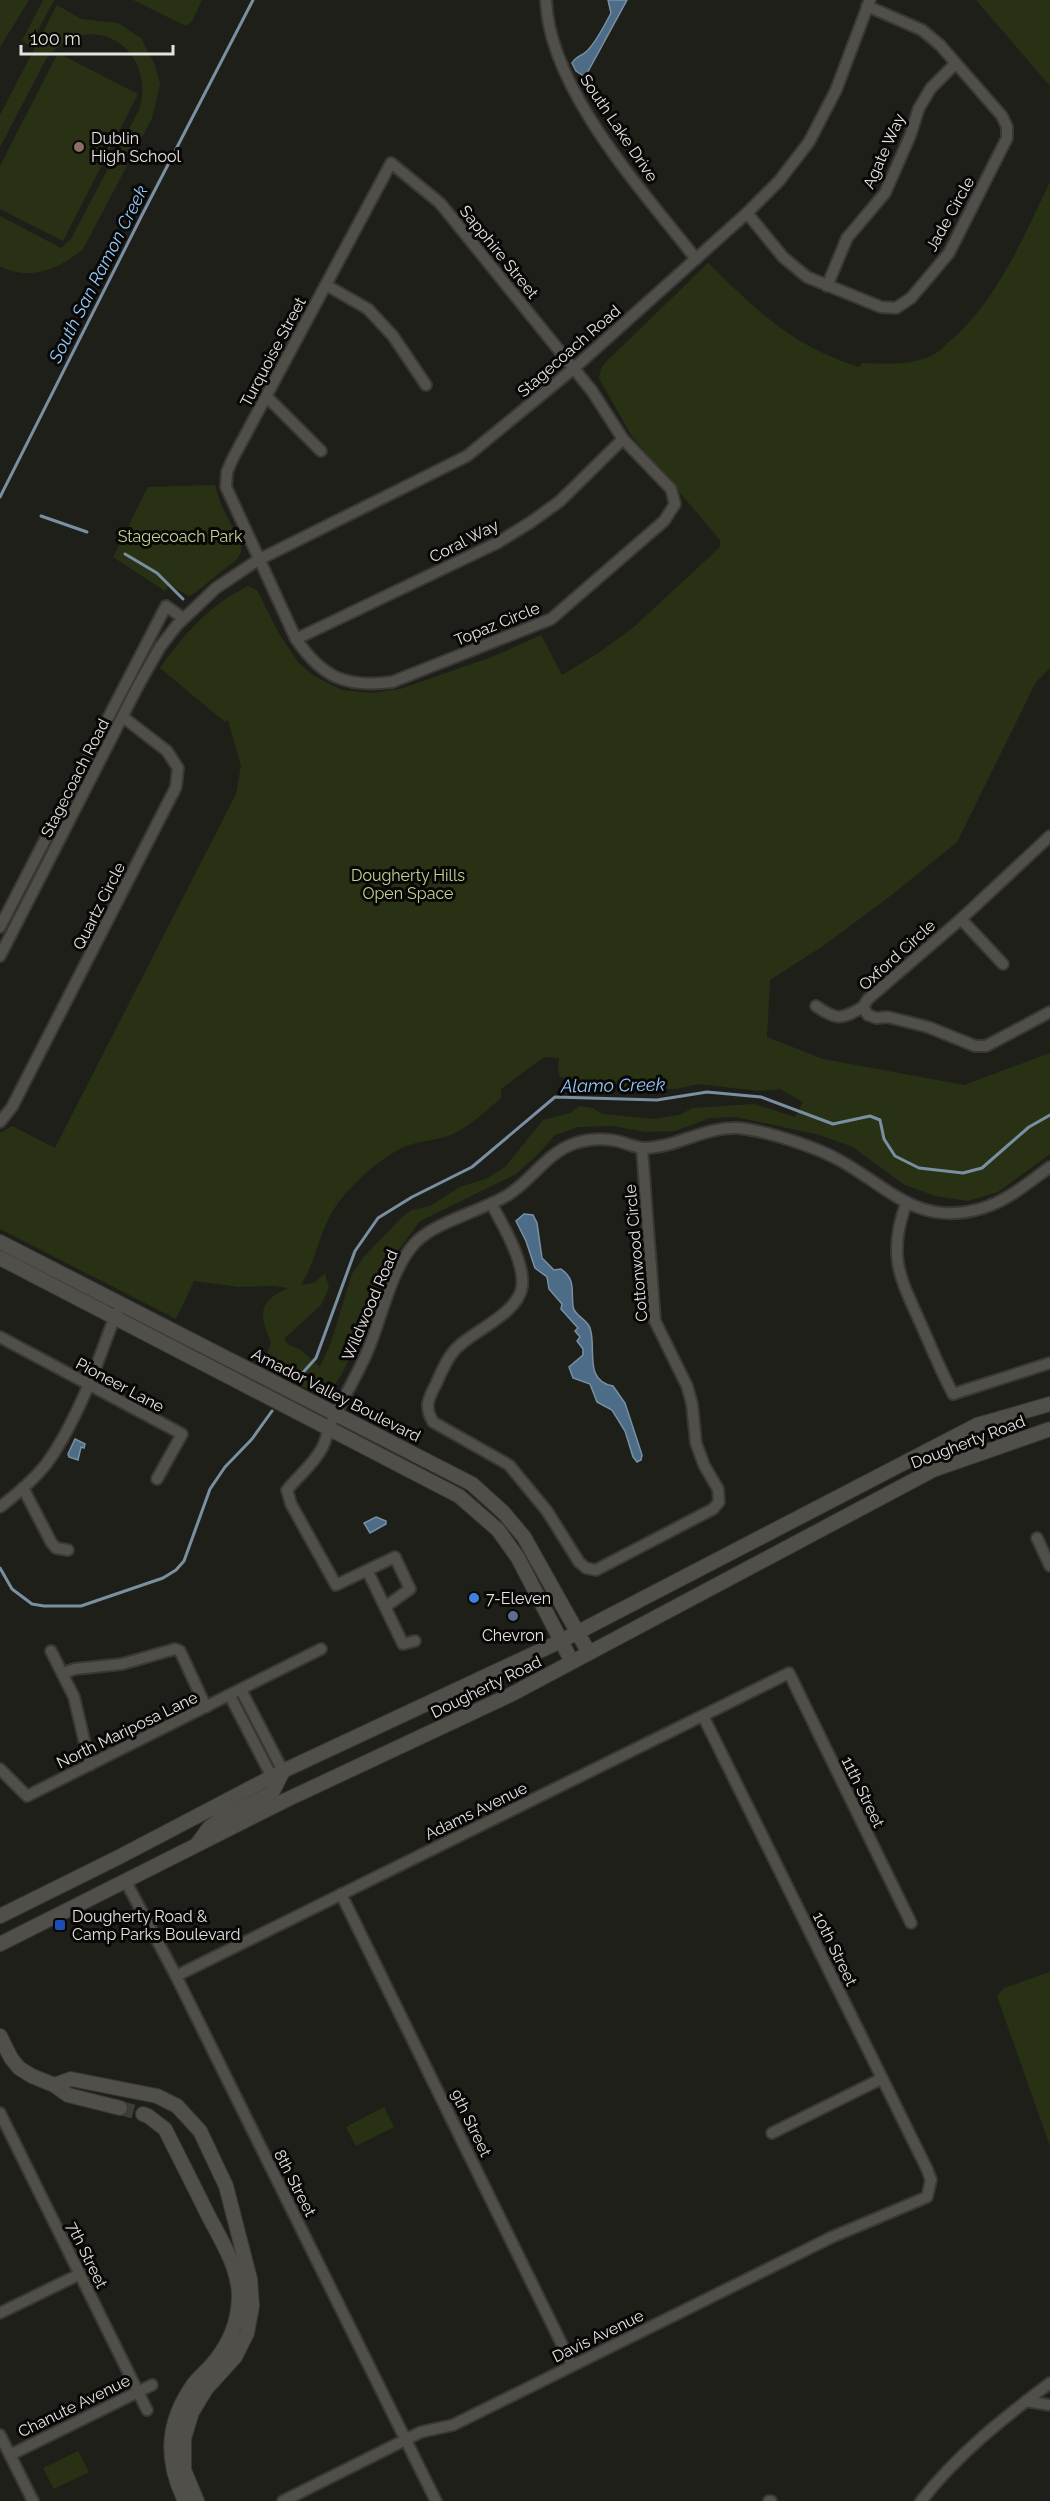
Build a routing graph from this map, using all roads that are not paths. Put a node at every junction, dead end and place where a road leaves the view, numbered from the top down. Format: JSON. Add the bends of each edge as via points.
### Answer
{"nodes":[{"id":1,"x":546,"y":0,"type":"edge"},
{"id":2,"x":868,"y":3,"type":"edge"},
{"id":3,"x":955,"y":64,"type":"junction"},
{"id":4,"x":391,"y":163,"type":"joint"},
{"id":5,"x":747,"y":213,"type":"junction"},
{"id":6,"x":696,"y":259,"type":"junction"},
{"id":7,"x":326,"y":285,"type":"junction"},
{"id":8,"x":827,"y":286,"type":"junction"},
{"id":9,"x":573,"y":369,"type":"junction"},
{"id":10,"x":426,"y":385,"type":"dead end"},
{"id":11,"x":267,"y":397,"type":"junction"},
{"id":12,"x":623,"y":439,"type":"junction"},
{"id":13,"x":321,"y":451,"type":"dead end"},
{"id":14,"x":258,"y":561,"type":"junction"},
{"id":15,"x":183,"y":618,"type":"junction"},
{"id":16,"x":296,"y":639,"type":"junction"},
{"id":17,"x":123,"y":717,"type":"junction"},
{"id":18,"x":96,"y":743,"type":"junction"},
{"id":19,"x":107,"y":748,"type":"junction"},
{"id":20,"x":1050,"y":836,"type":"edge"},
{"id":21,"x":44,"y":842,"type":"junction"},
{"id":22,"x":56,"y":848,"type":"junction"},
{"id":23,"x":961,"y":919,"type":"junction"},
{"id":24,"x":0,"y":927,"type":"edge"},
{"id":25,"x":0,"y":956,"type":"edge"},
{"id":26,"x":1003,"y":964,"type":"dead end"},
{"id":27,"x":816,"y":1006,"type":"dead end"},
{"id":28,"x":863,"y":1007,"type":"junction"},
{"id":29,"x":1050,"y":1011,"type":"edge"},
{"id":30,"x":0,"y":1122,"type":"edge"},
{"id":31,"x":642,"y":1148,"type":"junction"},
{"id":32,"x":1050,"y":1167,"type":"edge"},
{"id":33,"x":906,"y":1204,"type":"junction"},
{"id":34,"x":492,"y":1205,"type":"junction"},
{"id":35,"x":0,"y":1242,"type":"edge"},
{"id":36,"x":0,"y":1258,"type":"edge"},
{"id":37,"x":122,"y":1305,"type":"junction"},
{"id":38,"x":115,"y":1318,"type":"junction"},
{"id":39,"x":0,"y":1337,"type":"edge"},
{"id":40,"x":1050,"y":1363,"type":"edge"},
{"id":41,"x":88,"y":1385,"type":"junction"},
{"id":42,"x":1050,"y":1404,"type":"edge"},
{"id":43,"x":336,"y":1414,"type":"junction"},
{"id":44,"x":329,"y":1428,"type":"junction"},
{"id":45,"x":1050,"y":1429,"type":"edge"},
{"id":46,"x":157,"y":1479,"type":"dead end"},
{"id":47,"x":23,"y":1488,"type":"junction"},
{"id":48,"x":1,"y":1506,"type":"edge"},
{"id":49,"x":1037,"y":1538,"type":"dead end"},
{"id":50,"x":68,"y":1550,"type":"dead end"},
{"id":51,"x":1050,"y":1566,"type":"edge"},
{"id":52,"x":368,"y":1572,"type":"junction"},
{"id":53,"x":385,"y":1607,"type":"junction"},
{"id":54,"x":578,"y":1632,"type":"junction"},
{"id":55,"x":415,"y":1641,"type":"dead end"},
{"id":56,"x":561,"y":1641,"type":"junction"},
{"id":57,"x":321,"y":1649,"type":"dead end"},
{"id":58,"x":51,"y":1651,"type":"dead end"},
{"id":59,"x":589,"y":1653,"type":"junction"},
{"id":60,"x":572,"y":1662,"type":"junction"},
{"id":61,"x":63,"y":1673,"type":"junction"},
{"id":62,"x":789,"y":1673,"type":"joint"},
{"id":63,"x":241,"y":1690,"type":"junction"},
{"id":64,"x":230,"y":1696,"type":"junction"},
{"id":65,"x":206,"y":1707,"type":"junction"},
{"id":66,"x":704,"y":1716,"type":"junction"},
{"id":67,"x":90,"y":1765,"type":"junction"},
{"id":68,"x":0,"y":1769,"type":"edge"},
{"id":69,"x":277,"y":1774,"type":"junction"},
{"id":70,"x":197,"y":1844,"type":"junction"},
{"id":71,"x":125,"y":1880,"type":"junction"},
{"id":72,"x":341,"y":1894,"type":"junction"},
{"id":73,"x":0,"y":1917,"type":"edge"},
{"id":74,"x":911,"y":1923,"type":"dead end"},
{"id":75,"x":0,"y":1944,"type":"edge"},
{"id":76,"x":176,"y":1976,"type":"junction"},
{"id":77,"x":0,"y":2036,"type":"edge"},
{"id":78,"x":881,"y":2079,"type":"junction"},
{"id":79,"x":54,"y":2085,"type":"junction"},
{"id":80,"x":120,"y":2108,"type":"tunnel mouth"},
{"id":81,"x":0,"y":2113,"type":"edge"},
{"id":82,"x":143,"y":2114,"type":"tunnel mouth"},
{"id":83,"x":772,"y":2133,"type":"dead end"},
{"id":84,"x":927,"y":2197,"type":"joint"},
{"id":85,"x":80,"y":2274,"type":"junction"},
{"id":86,"x":0,"y":2313,"type":"edge"},
{"id":87,"x":572,"y":2365,"type":"junction"},
{"id":88,"x":1050,"y":2384,"type":"edge"},
{"id":89,"x":152,"y":2385,"type":"dead end"},
{"id":90,"x":138,"y":2392,"type":"junction"},
{"id":91,"x":1026,"y":2401,"type":"junction"},
{"id":92,"x":1050,"y":2405,"type":"edge"},
{"id":93,"x":147,"y":2410,"type":"dead end"},
{"id":94,"x":0,"y":2435,"type":"edge"},
{"id":95,"x":405,"y":2439,"type":"junction"},
{"id":96,"x":10,"y":2455,"type":"junction"},
{"id":97,"x":33,"y":2501,"type":"edge"},
{"id":98,"x":184,"y":2501,"type":"edge"},
{"id":99,"x":197,"y":2501,"type":"edge"},
{"id":100,"x":282,"y":2501,"type":"edge"},
{"id":101,"x":436,"y":2501,"type":"edge"},
{"id":102,"x":921,"y":2501,"type":"edge"}],
"edges":[{"from":1,"to":6,"type":"street","name":"South Lake Drive","via":[[555,50],[572,90],[628,172]]},
{"from":2,"to":3,"type":"street","name":"Jade Circle","via":[[922,30]]},
{"from":2,"to":5,"type":"street","name":"Stagecoach Road","via":[[836,90],[809,142],[779,181]]},
{"from":3,"to":8,"type":"street","name":"Agate Way","via":[[931,88],[919,108],[885,193],[847,238]]},
{"from":3,"to":8,"type":"street","name":"Jade Circle","via":[[1002,116],[1007,127],[1006,138],[949,253],[911,298],[896,308],[881,307]]},
{"from":4,"to":7,"type":"street","name":"Turquoise Street"},
{"from":4,"to":9,"type":"street","name":"Sapphire Street","via":[[440,203]]},
{"from":5,"to":6,"type":"street","name":"Stagecoach Road"},
{"from":5,"to":8,"type":"street","name":"Jade Circle","via":[[794,267]]},
{"from":6,"to":9,"type":"street","name":"Stagecoach Road"},
{"from":7,"to":10,"type":"street","via":[[368,309],[393,336]]},
{"from":7,"to":11,"type":"street","name":"Turquoise Street"},
{"from":9,"to":12,"type":"street","name":"Topaz Circle"},
{"from":9,"to":14,"type":"street","name":"Stagecoach Road","via":[[466,456]]},
{"from":11,"to":13,"type":"street"},
{"from":11,"to":14,"type":"street","name":"Turquoise Street","via":[[232,460],[226,486]]},
{"from":12,"to":16,"type":"street","name":"Coral Way","via":[[560,501],[497,543]]},
{"from":12,"to":16,"type":"street","name":"Topaz Circle","via":[[671,489],[675,504],[664,521],[551,619],[392,682],[370,684],[328,674],[311,660]]},
{"from":14,"to":15,"type":"street","name":"Stagecoach Road","via":[[216,588]]},
{"from":14,"to":16,"type":"street","name":"Topaz Circle"},
{"from":15,"to":17,"type":"street","name":"Stagecoach Road","via":[[160,647]]},
{"from":15,"to":18,"type":"street","name":"Stagecoach Road","via":[[166,606]]},
{"from":17,"to":19,"type":"street","name":"Stagecoach Road"},
{"from":17,"to":30,"type":"street","name":"Quartz Circle","via":[[167,751],[178,768],[177,786],[12,1107]]},
{"from":18,"to":19,"type":"street"},
{"from":18,"to":21,"type":"street","name":"Stagecoach Road"},
{"from":19,"to":22,"type":"street","name":"Stagecoach Road"},
{"from":20,"to":23,"type":"street","name":"Oxford Circle"},
{"from":21,"to":22,"type":"street"},
{"from":21,"to":24,"type":"street","name":"Stagecoach Road"},
{"from":22,"to":25,"type":"street","name":"Stagecoach Road"},
{"from":23,"to":26,"type":"street"},
{"from":23,"to":28,"type":"street","name":"Oxford Circle"},
{"from":27,"to":28,"type":"street","via":[[832,1017],[847,1017]]},
{"from":28,"to":29,"type":"street","name":"Oxford Circle","via":[[868,1016],[918,1024],[975,1046],[986,1046]]},
{"from":31,"to":33,"type":"street","name":"Wildwood Road","via":[[669,1146],[717,1129],[745,1129],[816,1149],[840,1160]]},
{"from":31,"to":34,"type":"street","name":"Wildwood Road","via":[[614,1140],[574,1143],[554,1153],[522,1186]]},
{"from":31,"to":34,"type":"street","name":"Cottonwood Circle","via":[[655,1321],[687,1386],[696,1443],[718,1489],[719,1502],[713,1509],[596,1570],[579,1562],[547,1511],[508,1465],[433,1422],[427,1412],[428,1400],[451,1353],[513,1306],[521,1292],[520,1268]]},
{"from":32,"to":33,"type":"street","name":"Wildwood Road","via":[[1015,1193],[982,1208],[937,1212]]},
{"from":33,"to":40,"type":"street","via":[[896,1242],[899,1272],[904,1291],[953,1394]]},
{"from":34,"to":43,"type":"street","name":"Wildwood Road","via":[[434,1229],[417,1240],[405,1256],[368,1350]]},
{"from":35,"to":37,"type":"street","name":"Amador Valley Boulevard"},
{"from":36,"to":38,"type":"street","name":"Amador Valley Boulevard"},
{"from":37,"to":38,"type":"street"},
{"from":37,"to":43,"type":"street","name":"Amador Valley Boulevard"},
{"from":38,"to":41,"type":"street"},
{"from":38,"to":44,"type":"street","name":"Amador Valley Boulevard"},
{"from":39,"to":41,"type":"street","name":"Pioneer Lane"},
{"from":41,"to":46,"type":"street","name":"Pioneer Lane","via":[[182,1434]]},
{"from":41,"to":47,"type":"street","via":[[48,1461]]},
{"from":42,"to":54,"type":"street","name":"Dougherty Road","via":[[978,1425]]},
{"from":43,"to":44,"type":"street","name":"Wildwood Road"},
{"from":43,"to":54,"type":"street","name":"Amador Valley Boulevard","via":[[472,1484],[524,1537]]},
{"from":44,"to":52,"type":"street","name":"Wildwood Road","via":[[322,1449],[287,1490],[336,1585]]},
{"from":44,"to":56,"type":"street","name":"Amador Valley Boulevard","via":[[459,1496],[498,1530],[518,1558]]},
{"from":45,"to":59,"type":"street","name":"Dougherty Road","via":[[933,1470]]},
{"from":47,"to":48,"type":"street"},
{"from":47,"to":50,"type":"street","via":[[51,1542],[56,1548]]},
{"from":49,"to":51,"type":"street"},
{"from":52,"to":53,"type":"street"},
{"from":52,"to":53,"type":"street","via":[[395,1557],[410,1589]]},
{"from":53,"to":55,"type":"street","via":[[404,1644]]},
{"from":54,"to":56,"type":"street","name":"Dougherty Road"},
{"from":54,"to":59,"type":"street","name":"Amador Valley Boulevard"},
{"from":56,"to":60,"type":"street","name":"Amador Valley Boulevard"},
{"from":56,"to":69,"type":"street","name":"Dougherty Road"},
{"from":57,"to":63,"type":"street","name":"North Mariposa Lane"},
{"from":58,"to":61,"type":"street"},
{"from":59,"to":60,"type":"street","name":"Dougherty Road"},
{"from":60,"to":70,"type":"street","name":"Dougherty Road"},
{"from":61,"to":65,"type":"street","via":[[122,1664],[175,1648],[180,1651]]},
{"from":61,"to":67,"type":"street","via":[[74,1697]]},
{"from":62,"to":66,"type":"street","name":"Adams Avenue"},
{"from":62,"to":74,"type":"street","name":"11th Street"},
{"from":63,"to":64,"type":"street","name":"North Mariposa Lane"},
{"from":63,"to":69,"type":"street"},
{"from":64,"to":65,"type":"street","name":"North Mariposa Lane"},
{"from":64,"to":69,"type":"street"},
{"from":65,"to":67,"type":"street","name":"North Mariposa Lane"},
{"from":66,"to":72,"type":"street","name":"Adams Avenue"},
{"from":66,"to":78,"type":"street","name":"10th Street"},
{"from":67,"to":68,"type":"street","name":"North Mariposa Lane","via":[[27,1796]]},
{"from":69,"to":70,"type":"street","via":[[272,1793],[220,1819]]},
{"from":69,"to":73,"type":"street","name":"Dougherty Road"},
{"from":70,"to":71,"type":"street","name":"Dougherty Road"},
{"from":71,"to":75,"type":"street","name":"Dougherty Road"},
{"from":71,"to":76,"type":"street","name":"8th Street"},
{"from":72,"to":76,"type":"street","name":"Adams Avenue"},
{"from":72,"to":87,"type":"street","name":"9th Street"},
{"from":76,"to":95,"type":"street","name":"8th Street"},
{"from":77,"to":79,"type":"street","via":[[20,2068]]},
{"from":78,"to":83,"type":"street"},
{"from":78,"to":84,"type":"street","name":"10th Street","via":[[927,2169],[931,2180]]},
{"from":79,"to":80,"type":"street","via":[[68,2095]]},
{"from":79,"to":99,"type":"street","via":[[71,2079],[157,2096],[177,2106],[200,2131],[226,2186],[250,2279],[252,2306],[247,2333],[235,2357],[192,2412],[184,2438],[184,2470]]},
{"from":81,"to":85,"type":"street","name":"7th Street"},
{"from":82,"to":98,"type":"street","via":[[165,2129],[235,2268],[239,2294],[236,2322],[226,2347],[179,2407],[171,2436],[169,2456]]},
{"from":84,"to":87,"type":"street","name":"Davis Avenue","via":[[832,2237]]},
{"from":85,"to":86,"type":"street"},
{"from":85,"to":90,"type":"street","name":"7th Street"},
{"from":87,"to":95,"type":"street","name":"Davis Avenue","via":[[453,2425]]},
{"from":88,"to":91,"type":"street"},
{"from":89,"to":90,"type":"street","name":"Chanute Avenue"},
{"from":90,"to":93,"type":"street","name":"7th Street"},
{"from":90,"to":96,"type":"street","name":"Chanute Avenue"},
{"from":91,"to":92,"type":"street"},
{"from":91,"to":102,"type":"street","via":[[976,2440]]},
{"from":94,"to":96,"type":"street"},
{"from":95,"to":100,"type":"street","name":"Davis Avenue"},
{"from":95,"to":101,"type":"street","name":"8th Street"},
{"from":96,"to":97,"type":"street"}]}
